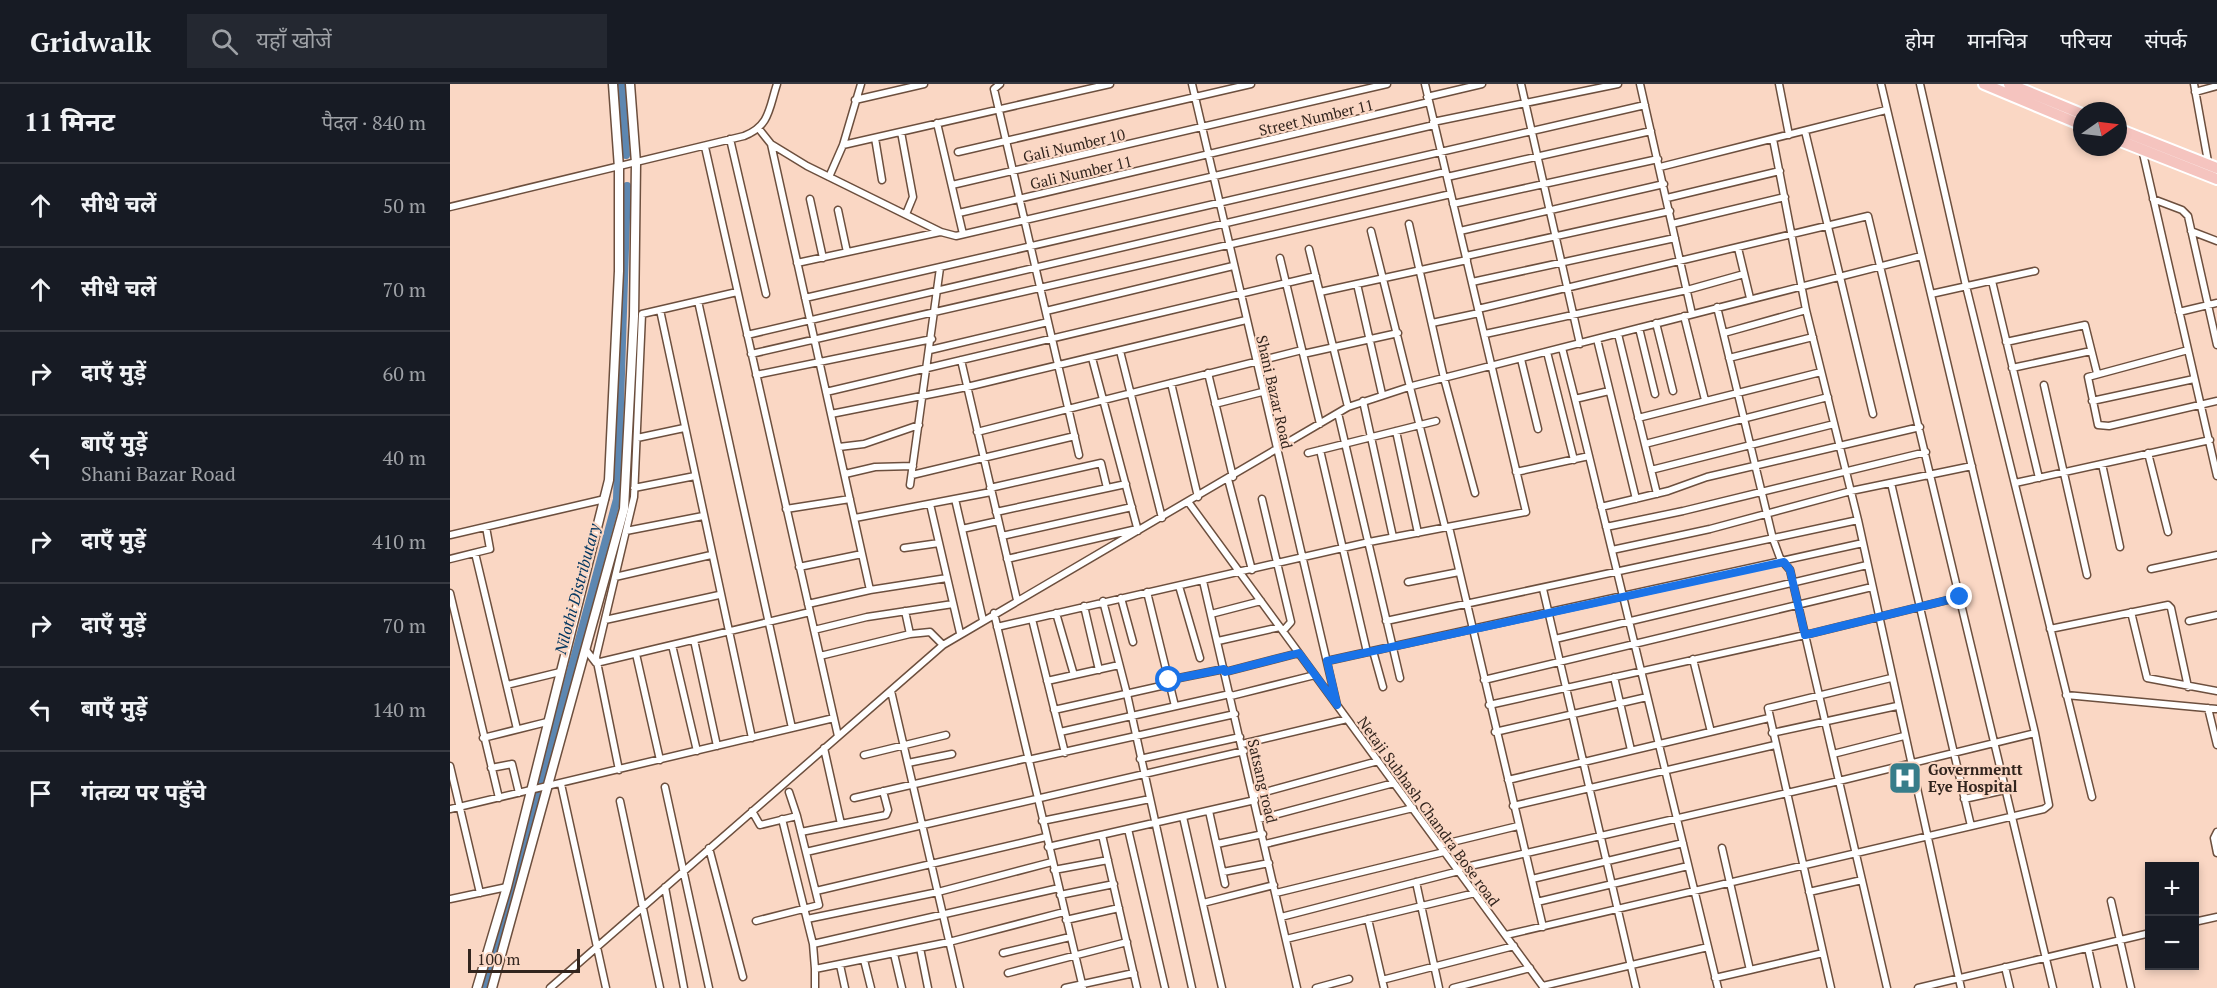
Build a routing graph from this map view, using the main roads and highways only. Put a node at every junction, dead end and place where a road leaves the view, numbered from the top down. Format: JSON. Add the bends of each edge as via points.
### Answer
{"nodes":[{"id":1,"x":1984,"y":84,"type":"edge"},
{"id":2,"x":2009,"y":84,"type":"edge"},
{"id":3,"x":2073,"y":110,"type":"edge"},
{"id":4,"x":2073,"y":121,"type":"edge"},
{"id":5,"x":2127,"y":135,"type":"edge"},
{"id":6,"x":2127,"y":142,"type":"edge"},
{"id":7,"x":2141,"y":144,"type":"junction"},
{"id":8,"x":2213,"y":172,"type":"edge"}],
"edges":[{"from":1,"to":4,"type":"main road"},
{"from":2,"to":3,"type":"main road"},
{"from":5,"to":7,"type":"main road"},
{"from":6,"to":7,"type":"main road"},
{"from":7,"to":8,"type":"main road"}]}
